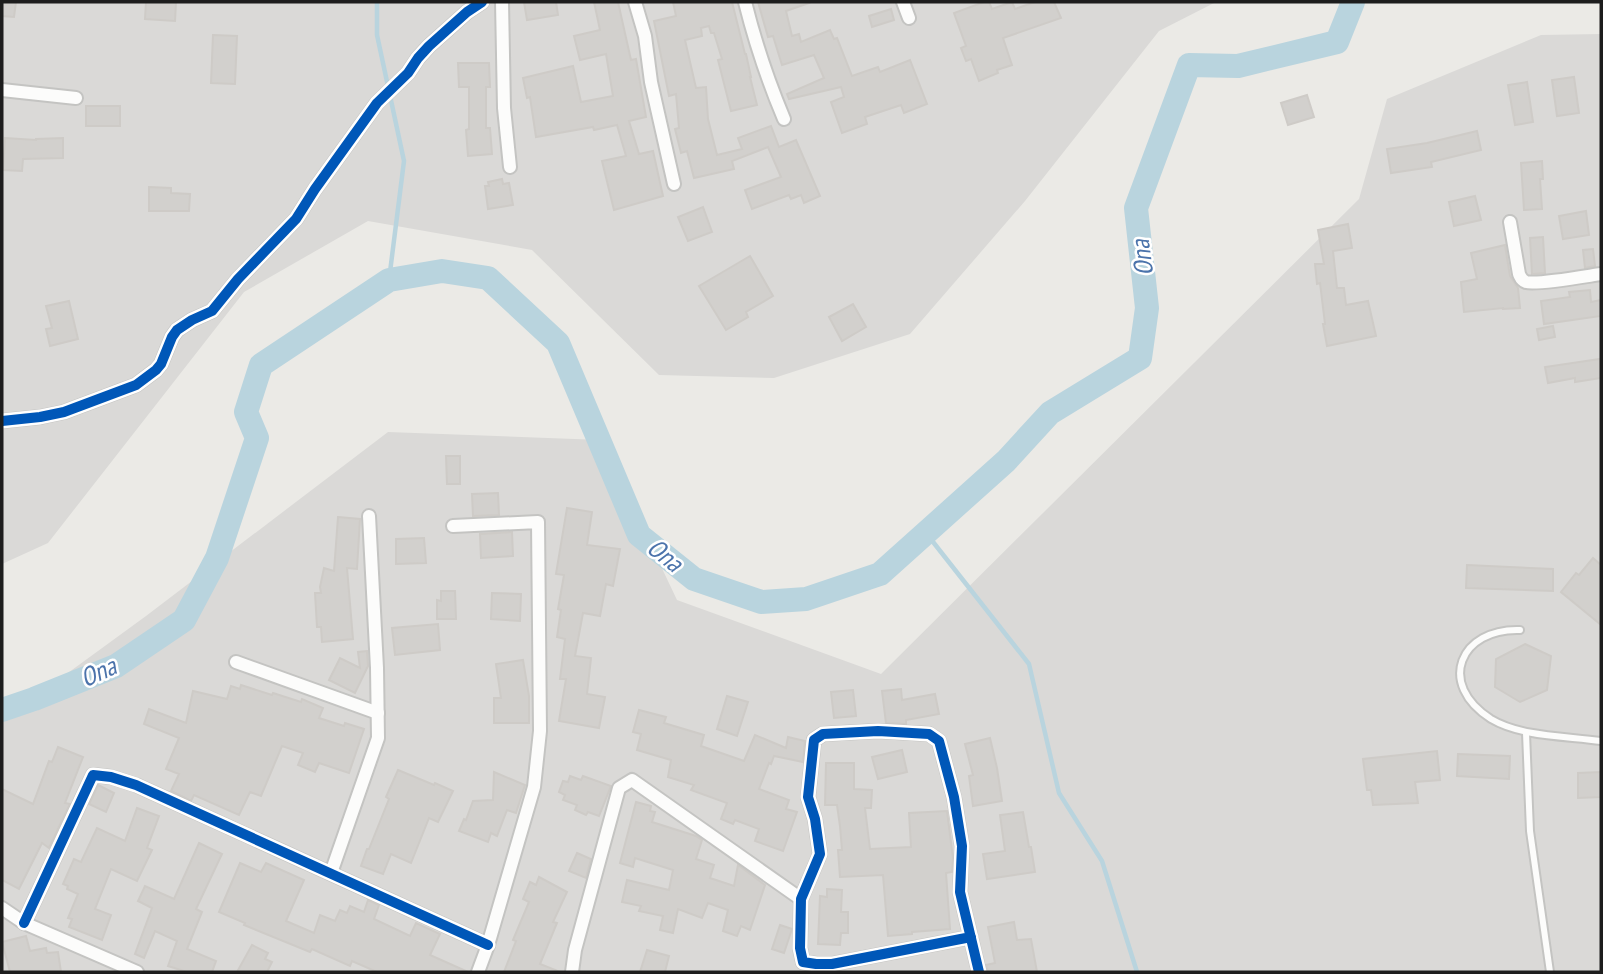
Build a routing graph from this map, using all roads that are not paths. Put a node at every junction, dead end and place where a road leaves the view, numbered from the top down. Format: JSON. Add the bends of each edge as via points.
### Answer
{"nodes":[{"id":1,"x":482,"y":2,"type":"edge"},
{"id":2,"x":502,"y":2,"type":"edge"},
{"id":3,"x":635,"y":2,"type":"edge"},
{"id":4,"x":745,"y":2,"type":"edge"},
{"id":5,"x":903,"y":2,"type":"edge"},
{"id":6,"x":909,"y":18,"type":"dead end"},
{"id":7,"x":2,"y":90,"type":"edge"},
{"id":8,"x":76,"y":98,"type":"dead end"},
{"id":9,"x":784,"y":120,"type":"dead end"},
{"id":10,"x":510,"y":167,"type":"dead end"},
{"id":11,"x":674,"y":184,"type":"dead end"},
{"id":12,"x":1510,"y":222,"type":"dead end"},
{"id":13,"x":1601,"y":274,"type":"edge"},
{"id":14,"x":2,"y":421,"type":"edge"},
{"id":15,"x":369,"y":516,"type":"dead end"},
{"id":16,"x":453,"y":526,"type":"dead end"},
{"id":17,"x":1520,"y":630,"type":"dead end"},
{"id":18,"x":236,"y":662,"type":"dead end"},
{"id":19,"x":378,"y":713,"type":"junction"},
{"id":20,"x":1526,"y":733,"type":"junction"},
{"id":21,"x":1601,"y":741,"type":"edge"},
{"id":22,"x":331,"y":873,"type":"junction"},
{"id":23,"x":801,"y":899,"type":"junction"},
{"id":24,"x":2,"y":908,"type":"edge"},
{"id":25,"x":24,"y":923,"type":"junction"},
{"id":26,"x":971,"y":937,"type":"junction"},
{"id":27,"x":488,"y":945,"type":"junction"},
{"id":28,"x":137,"y":972,"type":"edge"},
{"id":29,"x":478,"y":972,"type":"edge"},
{"id":30,"x":572,"y":972,"type":"edge"},
{"id":31,"x":979,"y":972,"type":"edge"},
{"id":32,"x":1550,"y":972,"type":"edge"}],
"edges":[{"from":1,"to":14,"type":"street","via":[[429,46],[377,103],[296,219],[212,311],[177,330],[156,370],[136,385],[64,412]]},
{"from":2,"to":10,"type":"street"},
{"from":3,"to":11,"type":"street"},
{"from":4,"to":9,"type":"street","via":[[756,47]]},
{"from":5,"to":6,"type":"street"},
{"from":7,"to":8,"type":"street"},
{"from":12,"to":13,"type":"street","via":[[1519,274],[1527,282]]},
{"from":15,"to":19,"type":"street"},
{"from":16,"to":27,"type":"street","via":[[538,522],[540,731],[534,788]]},
{"from":17,"to":20,"type":"lane","via":[[1495,632],[1481,639],[1468,650],[1459,675],[1465,692],[1485,715]]},
{"from":18,"to":19,"type":"street"},
{"from":19,"to":22,"type":"street","via":[[378,737]]},
{"from":20,"to":21,"type":"lane"},
{"from":20,"to":32,"type":"lane","via":[[1530,831]]},
{"from":22,"to":25,"type":"street","via":[[136,785],[93,775]]},
{"from":22,"to":27,"type":"street"},
{"from":23,"to":26,"type":"street","via":[[803,962],[832,964]]},
{"from":23,"to":26,"type":"street","via":[[820,854],[808,797],[814,740],[823,734],[878,731],[929,734],[939,741],[954,797],[962,846],[960,892]]},
{"from":23,"to":30,"type":"street","via":[[632,780],[619,788]]},
{"from":24,"to":25,"type":"street"},
{"from":25,"to":28,"type":"street"},
{"from":26,"to":31,"type":"street"},
{"from":27,"to":29,"type":"street"}]}
